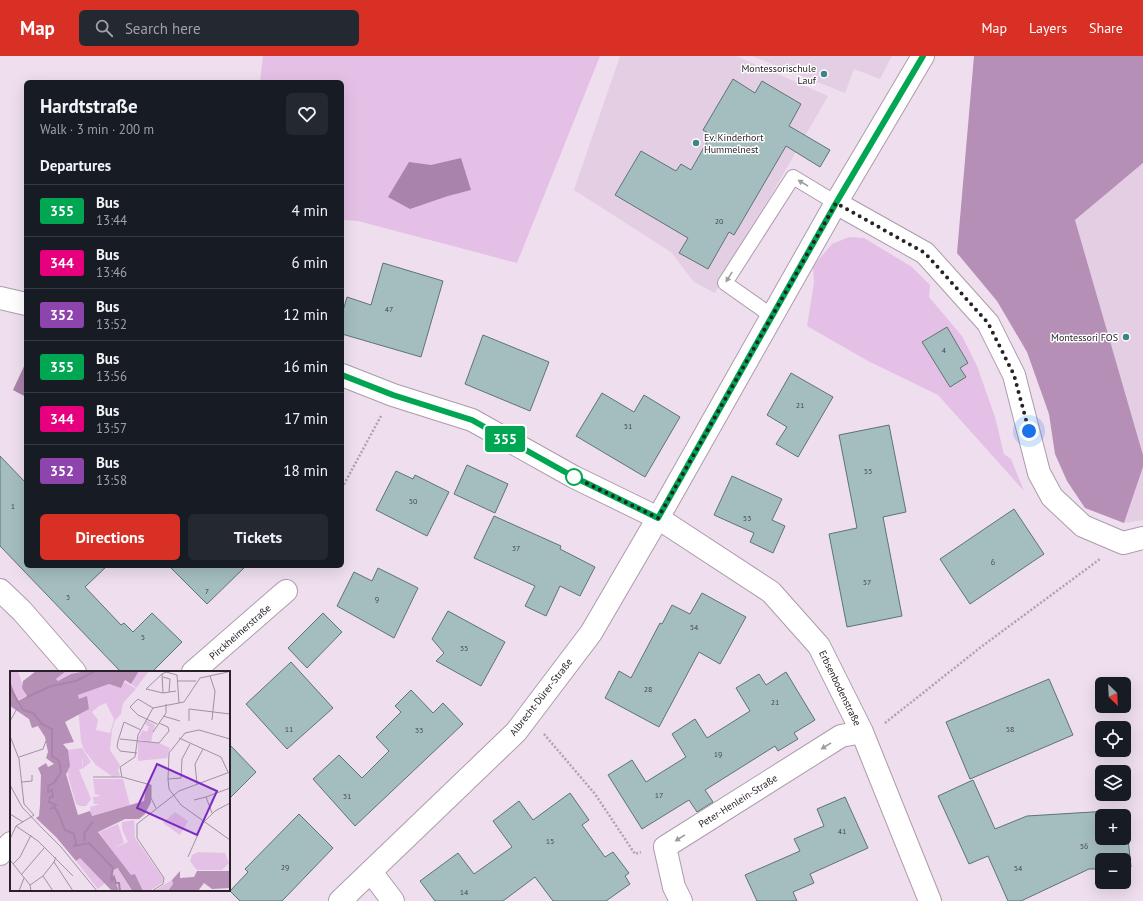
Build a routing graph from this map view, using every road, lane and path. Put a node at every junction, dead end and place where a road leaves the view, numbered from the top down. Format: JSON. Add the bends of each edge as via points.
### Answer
{"nodes":[{"id":1,"x":923,"y":56,"type":"edge"},
{"id":2,"x":836,"y":203,"type":"junction"},
{"id":3,"x":0,"y":298,"type":"edge"},
{"id":4,"x":24,"y":304,"type":"edge"},
{"id":5,"x":772,"y":316,"type":"junction"},
{"id":6,"x":344,"y":376,"type":"edge"},
{"id":7,"x":393,"y":395,"type":"junction"},
{"id":8,"x":344,"y":484,"type":"edge"},
{"id":9,"x":658,"y":518,"type":"junction"},
{"id":10,"x":1133,"y":540,"type":"edge"},
{"id":11,"x":0,"y":590,"type":"edge"},
{"id":12,"x":286,"y":592,"type":"dead end"},
{"id":13,"x":74,"y":671,"type":"edge"},
{"id":14,"x":194,"y":671,"type":"edge"},
{"id":15,"x":524,"y":721,"type":"junction"},
{"id":16,"x":862,"y":732,"type":"junction"},
{"id":17,"x":10,"y":844,"type":"edge"},
{"id":18,"x":665,"y":847,"type":"junction"},
{"id":19,"x":0,"y":854,"type":"edge"},
{"id":20,"x":371,"y":872,"type":"junction"},
{"id":21,"x":340,"y":901,"type":"edge"},
{"id":22,"x":393,"y":901,"type":"edge"},
{"id":23,"x":680,"y":901,"type":"edge"},
{"id":24,"x":930,"y":901,"type":"edge"}],
"edges":[{"from":1,"to":2,"type":"street","name":"Albrecht-Dürer-Straße"},
{"from":2,"to":5,"type":"street","name":"Albrecht-Dürer-Straße"},
{"from":2,"to":5,"type":"lane","one_way":true,"via":[[793,177],[725,283]]},
{"from":2,"to":10,"type":"street","via":[[925,253],[988,323],[1014,375],[1039,473],[1052,496],[1083,526]]},
{"from":3,"to":4,"type":"street"},
{"from":5,"to":9,"type":"street","name":"Albrecht-Dürer-Straße"},
{"from":6,"to":7,"type":"street","name":"Erbsenbodenstraße"},
{"from":7,"to":8,"type":"path"},
{"from":7,"to":9,"type":"street","name":"Erbsenbodenstraße","via":[[472,420],[574,477]]},
{"from":9,"to":15,"type":"street","name":"Albrecht-Dürer-Straße","via":[[591,633]]},
{"from":9,"to":16,"type":"street","name":"Erbsenbodenstraße","via":[[771,592],[820,646]]},
{"from":10,"to":16,"type":"path","via":[[981,647],[880,727]]},
{"from":11,"to":13,"type":"street","via":[[22,611]]},
{"from":12,"to":14,"type":"street","name":"Pirckheimerstraße"},
{"from":15,"to":18,"type":"path","via":[[547,736],[595,794],[635,854]]},
{"from":15,"to":20,"type":"street","name":"Albrecht-Dürer-Straße","via":[[516,732]]},
{"from":16,"to":18,"type":"street","name":"Peter-Henlein-Straße","one_way":true,"via":[[841,736]]},
{"from":16,"to":24,"type":"street","name":"Erbsenbodenstraße"},
{"from":17,"to":19,"type":"street"},
{"from":18,"to":23,"type":"street"},
{"from":20,"to":21,"type":"street","name":"Albrecht-Dürer-Straße"},
{"from":20,"to":22,"type":"street"}]}
